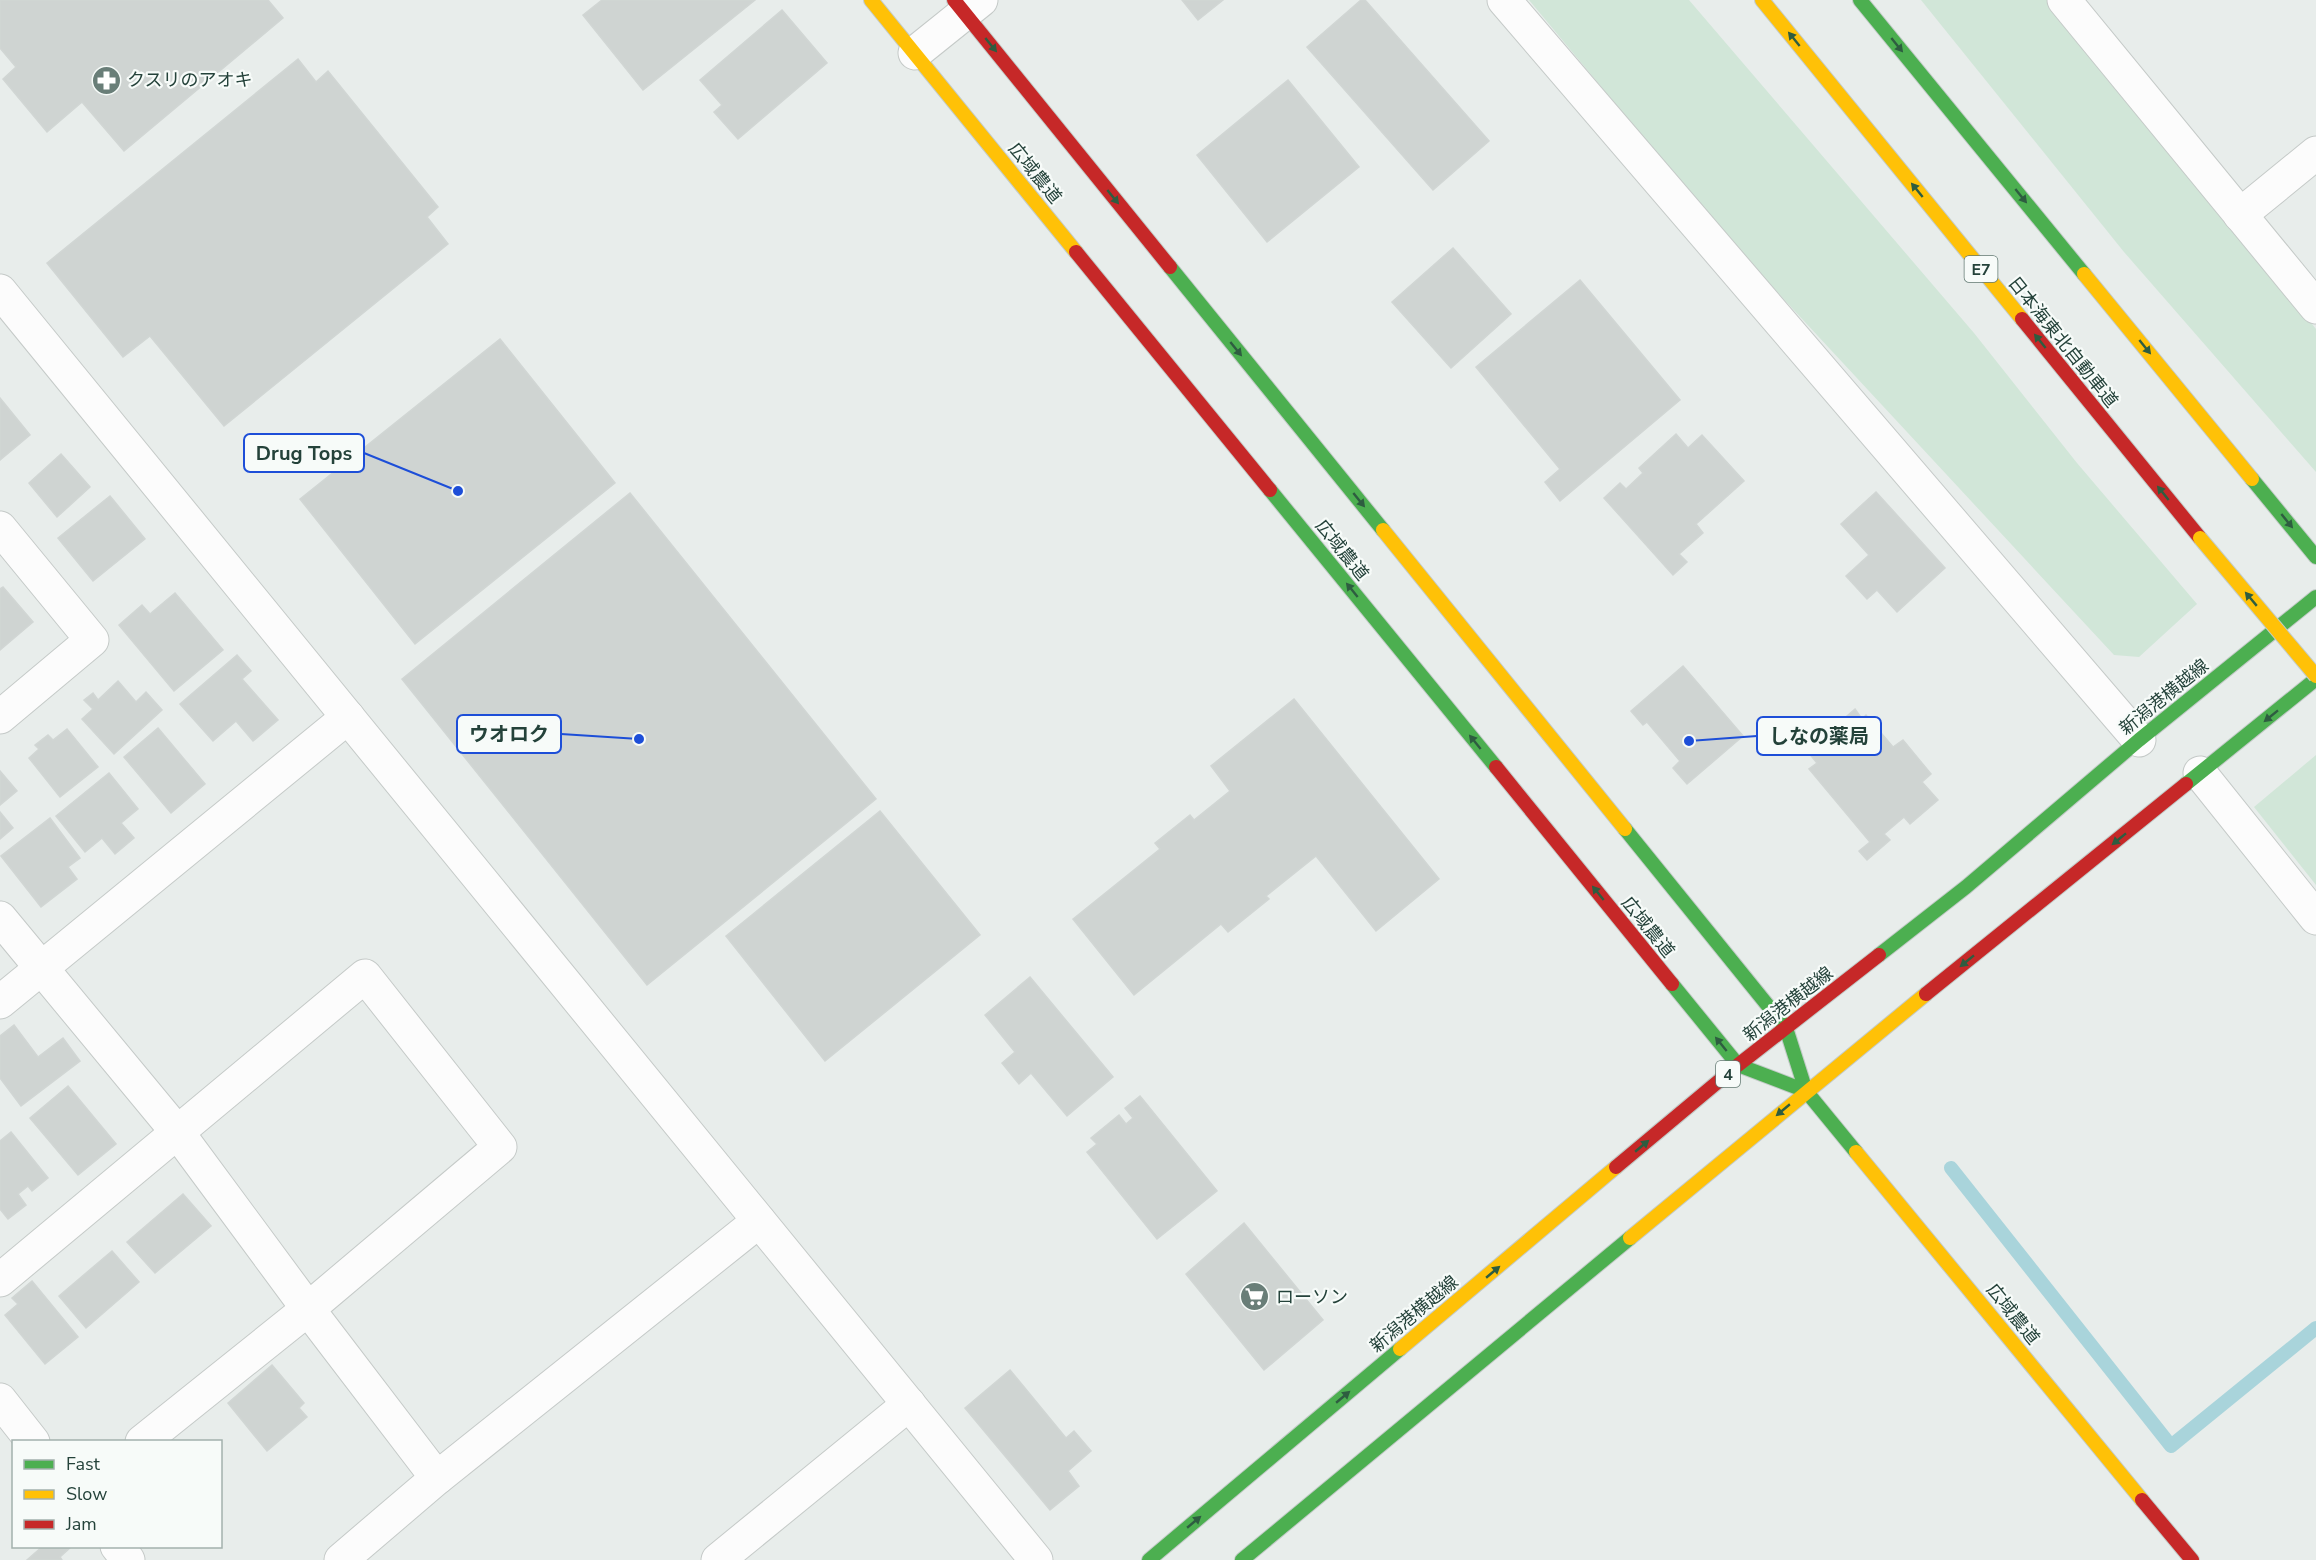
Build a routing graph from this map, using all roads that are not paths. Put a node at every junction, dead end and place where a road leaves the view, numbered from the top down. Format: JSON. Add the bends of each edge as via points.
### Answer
{"nodes":[{"id":1,"x":871,"y":0,"type":"edge"},
{"id":2,"x":1504,"y":0,"type":"edge"},
{"id":3,"x":1762,"y":0,"type":"edge"},
{"id":4,"x":1860,"y":0,"type":"edge"},
{"id":5,"x":2064,"y":0,"type":"edge"},
{"id":6,"x":967,"y":4,"type":"edge"},
{"id":7,"x":915,"y":53,"type":"junction"},
{"id":8,"x":2316,"y":153,"type":"edge"},
{"id":9,"x":2240,"y":214,"type":"junction"},
{"id":10,"x":0,"y":291,"type":"edge"},
{"id":11,"x":2316,"y":307,"type":"edge"},
{"id":12,"x":0,"y":528,"type":"edge"},
{"id":13,"x":2316,"y":557,"type":"edge"},
{"id":14,"x":2316,"y":597,"type":"edge"},
{"id":15,"x":2316,"y":677,"type":"edge"},
{"id":16,"x":0,"y":717,"type":"edge"},
{"id":17,"x":348,"y":717,"type":"junction"},
{"id":18,"x":2139,"y":740,"type":"junction"},
{"id":19,"x":2200,"y":773,"type":"junction"},
{"id":20,"x":0,"y":918,"type":"edge"},
{"id":21,"x":2316,"y":918,"type":"edge"},
{"id":22,"x":42,"y":967,"type":"junction"},
{"id":23,"x":0,"y":1002,"type":"edge"},
{"id":24,"x":1786,"y":1028,"type":"junction"},
{"id":25,"x":1738,"y":1065,"type":"junction"},
{"id":26,"x":1806,"y":1091,"type":"junction"},
{"id":27,"x":178,"y":1133,"type":"junction"},
{"id":28,"x":759,"y":1221,"type":"junction"},
{"id":29,"x":0,"y":1280,"type":"edge"},
{"id":30,"x":308,"y":1309,"type":"junction"},
{"id":31,"x":0,"y":1400,"type":"edge"},
{"id":32,"x":909,"y":1404,"type":"junction"},
{"id":33,"x":31,"y":1440,"type":"edge"},
{"id":34,"x":144,"y":1440,"type":"edge"},
{"id":35,"x":437,"y":1478,"type":"junction"},
{"id":36,"x":119,"y":1548,"type":"edge"},
{"id":37,"x":128,"y":1560,"type":"edge"},
{"id":38,"x":341,"y":1560,"type":"edge"},
{"id":39,"x":718,"y":1560,"type":"edge"},
{"id":40,"x":1036,"y":1560,"type":"edge"},
{"id":41,"x":1149,"y":1560,"type":"edge"},
{"id":42,"x":1242,"y":1560,"type":"edge"},
{"id":43,"x":2192,"y":1560,"type":"edge"}],
"edges":[{"from":1,"to":7,"type":"main road","name":"広域農道"},
{"from":2,"to":18,"type":"street"},
{"from":15,"to":3,"type":"main road","name":"日本海東北自動車道","number":"E7","one_way":true,"bridge":true},
{"from":4,"to":13,"type":"main road","one_way":true},
{"from":5,"to":9,"type":"street"},
{"from":6,"to":7,"type":"street"},
{"from":6,"to":24,"type":"main road","name":"広域農道","one_way":true},
{"from":25,"to":7,"type":"main road","name":"広域農道","one_way":true},
{"from":8,"to":9,"type":"street"},
{"from":9,"to":11,"type":"street"},
{"from":10,"to":17,"type":"street"},
{"from":12,"to":16,"type":"street","via":[[92,640]]},
{"from":14,"to":18,"type":"main road","name":"新潟港横越線","number":"4"},
{"from":15,"to":19,"type":"main road","one_way":true},
{"from":17,"to":22,"type":"street"},
{"from":17,"to":28,"type":"street"},
{"from":18,"to":24,"type":"main road","name":"新潟港横越線","number":"4","via":[[1966,887]]},
{"from":19,"to":21,"type":"street"},
{"from":19,"to":26,"type":"main road","one_way":true},
{"from":20,"to":22,"type":"street"},
{"from":22,"to":23,"type":"street"},
{"from":22,"to":27,"type":"street"},
{"from":24,"to":25,"type":"main road","name":"新潟港横越線","number":"4"},
{"from":24,"to":26,"type":"main road","name":"広域農道"},
{"from":25,"to":26,"type":"main road","name":"広域農道"},
{"from":41,"to":25,"type":"main road","name":"新潟港横越線","number":"4","one_way":true},
{"from":26,"to":42,"type":"main road","one_way":true},
{"from":26,"to":43,"type":"main road","name":"広域農道"},
{"from":27,"to":29,"type":"street"},
{"from":27,"to":30,"type":"street"},
{"from":27,"to":30,"type":"street","via":[[365,976],[501,1147]]},
{"from":28,"to":32,"type":"street"},
{"from":28,"to":35,"type":"street"},
{"from":30,"to":34,"type":"street"},
{"from":30,"to":35,"type":"street"},
{"from":31,"to":33,"type":"street"},
{"from":32,"to":39,"type":"street"},
{"from":32,"to":40,"type":"street"},
{"from":35,"to":38,"type":"street"},
{"from":36,"to":37,"type":"street"}]}
